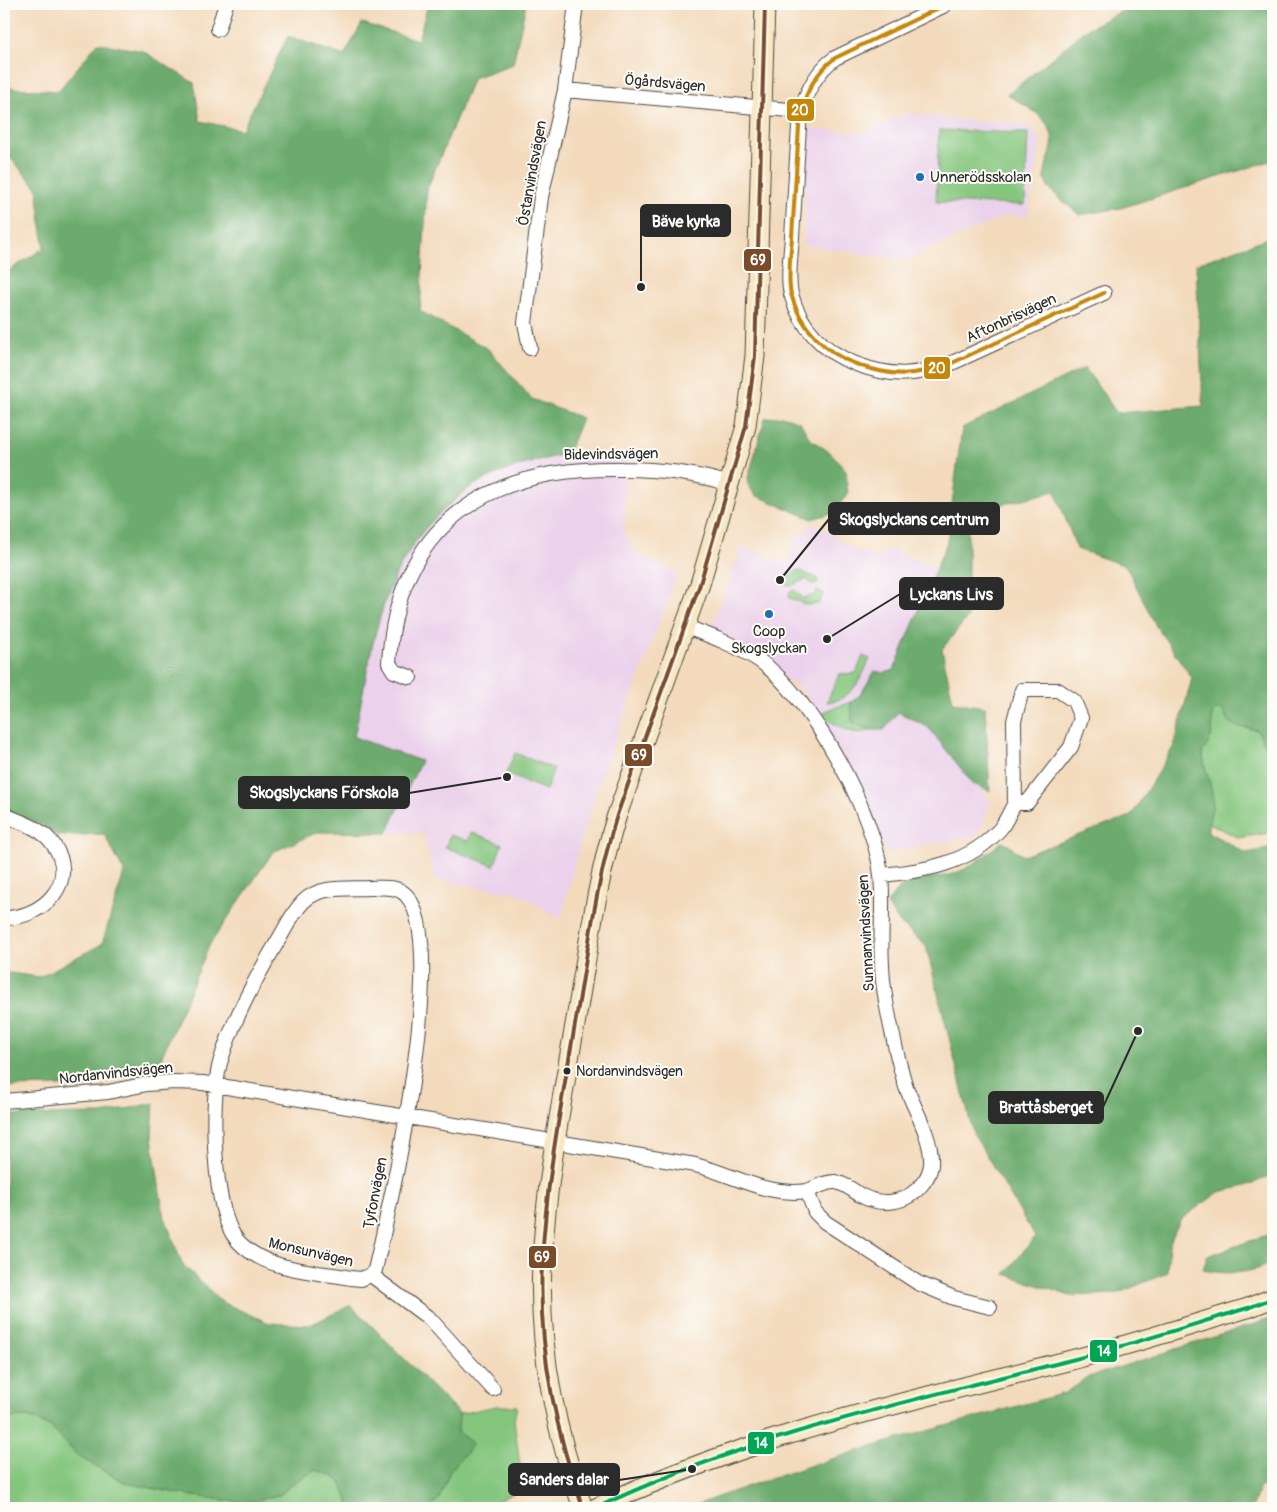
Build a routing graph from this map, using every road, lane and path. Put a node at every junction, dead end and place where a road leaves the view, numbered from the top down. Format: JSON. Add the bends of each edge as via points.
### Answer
{"nodes":[{"id":1,"x":226,"y":4,"type":"edge"},
{"id":2,"x":576,"y":4,"type":"edge"},
{"id":3,"x":765,"y":4,"type":"edge"},
{"id":4,"x":943,"y":6,"type":"dead end"},
{"id":5,"x":218,"y":29,"type":"dead end"},
{"id":6,"x":565,"y":90,"type":"junction"},
{"id":7,"x":762,"y":109,"type":"junction"},
{"id":8,"x":800,"y":111,"type":"junction"},
{"id":9,"x":1104,"y":293,"type":"dead end"},
{"id":10,"x":530,"y":348,"type":"dead end"},
{"id":11,"x":730,"y":484,"type":"junction"},
{"id":12,"x":686,"y":627,"type":"junction"},
{"id":13,"x":410,"y":677,"type":"dead end"},
{"id":14,"x":1016,"y":803,"type":"junction"},
{"id":15,"x":4,"y":815,"type":"edge"},
{"id":16,"x":881,"y":875,"type":"junction"},
{"id":17,"x":4,"y":918,"type":"edge"},
{"id":18,"x":217,"y":1086,"type":"junction"},
{"id":19,"x":4,"y":1100,"type":"edge"},
{"id":20,"x":405,"y":1116,"type":"junction"},
{"id":21,"x":556,"y":1140,"type":"junction"},
{"id":22,"x":807,"y":1191,"type":"junction"},
{"id":23,"x":370,"y":1275,"type":"junction"},
{"id":24,"x":1273,"y":1293,"type":"edge"},
{"id":25,"x":1273,"y":1298,"type":"edge"},
{"id":26,"x":990,"y":1306,"type":"dead end"},
{"id":27,"x":1248,"y":1308,"type":"junction"},
{"id":28,"x":493,"y":1389,"type":"dead end"},
{"id":29,"x":583,"y":1508,"type":"edge"},
{"id":30,"x":596,"y":1508,"type":"edge"}],
"edges":[{"from":1,"to":5,"type":"street"},
{"from":2,"to":6,"type":"street","name":"Östanvindsvägen"},
{"from":3,"to":7,"type":"street"},
{"from":4,"to":8,"type":"street","via":[[835,58],[815,78]]},
{"from":6,"to":7,"type":"street","name":"Ögårdsvägen"},
{"from":6,"to":10,"type":"street","name":"Östanvindsvägen","via":[[541,197],[526,323]]},
{"from":7,"to":8,"type":"street","name":"Ögårdsvägen"},
{"from":7,"to":11,"type":"street","via":[[756,356],[746,426]]},
{"from":8,"to":9,"type":"street","name":"Aftonbrisvägen","via":[[791,292],[805,326],[844,360],[905,376],[926,372]]},
{"from":11,"to":12,"type":"street"},
{"from":11,"to":13,"type":"street","name":"Bidevindsvägen","via":[[665,469],[593,468],[520,480],[466,507],[424,548],[402,592],[394,617],[389,663],[394,670]]},
{"from":12,"to":16,"type":"street","name":"Sunnanvindsvägen","via":[[735,647],[761,662],[805,706],[858,801]]},
{"from":12,"to":21,"type":"street","via":[[617,815],[606,854],[590,929]]},
{"from":14,"to":14,"type":"street","via":[[1027,803],[1071,747],[1077,733],[1081,718],[1079,710],[1068,695],[1058,690],[1022,690],[1014,721]]},
{"from":14,"to":16,"type":"street","via":[[999,830],[975,851],[930,869]]},
{"from":15,"to":17,"type":"street","via":[[42,832],[58,852],[61,866],[56,892],[43,908],[16,918]]},
{"from":16,"to":22,"type":"street","name":"Sunnanvindsvägen","via":[[884,992],[900,1069],[928,1144],[929,1172],[916,1191],[888,1203],[871,1199],[837,1182]]},
{"from":18,"to":19,"type":"street","name":"Nordanvindsvägen","via":[[174,1082],[108,1092]]},
{"from":18,"to":20,"type":"street","name":"Nordanvindsvägen"},
{"from":18,"to":20,"type":"street","name":"Monsunvägen","via":[[220,1063],[248,992],[303,901],[326,890],[395,889],[408,897],[416,911],[421,938],[421,1025]]},
{"from":18,"to":23,"type":"street","name":"Monsunvägen","via":[[216,1174],[224,1211],[237,1240],[268,1262],[351,1278],[361,1279]]},
{"from":20,"to":21,"type":"street","name":"Nordanvindsvägen"},
{"from":20,"to":23,"type":"street","name":"Tyfonvägen","via":[[393,1193],[375,1270]]},
{"from":21,"to":22,"type":"street","name":"Nordanvindsvägen","via":[[695,1165],[785,1194]]},
{"from":21,"to":29,"type":"street","via":[[546,1206],[542,1308],[551,1394],[566,1462]]},
{"from":22,"to":26,"type":"street","via":[[815,1212],[825,1222],[899,1272],[941,1294]]},
{"from":23,"to":28,"type":"street","name":"Monsunvägen","via":[[430,1319]]},
{"from":24,"to":27,"type":"street"},
{"from":25,"to":27,"type":"street"},
{"from":27,"to":30,"type":"street","via":[[1085,1357],[980,1382],[802,1432],[656,1482]]}]}
